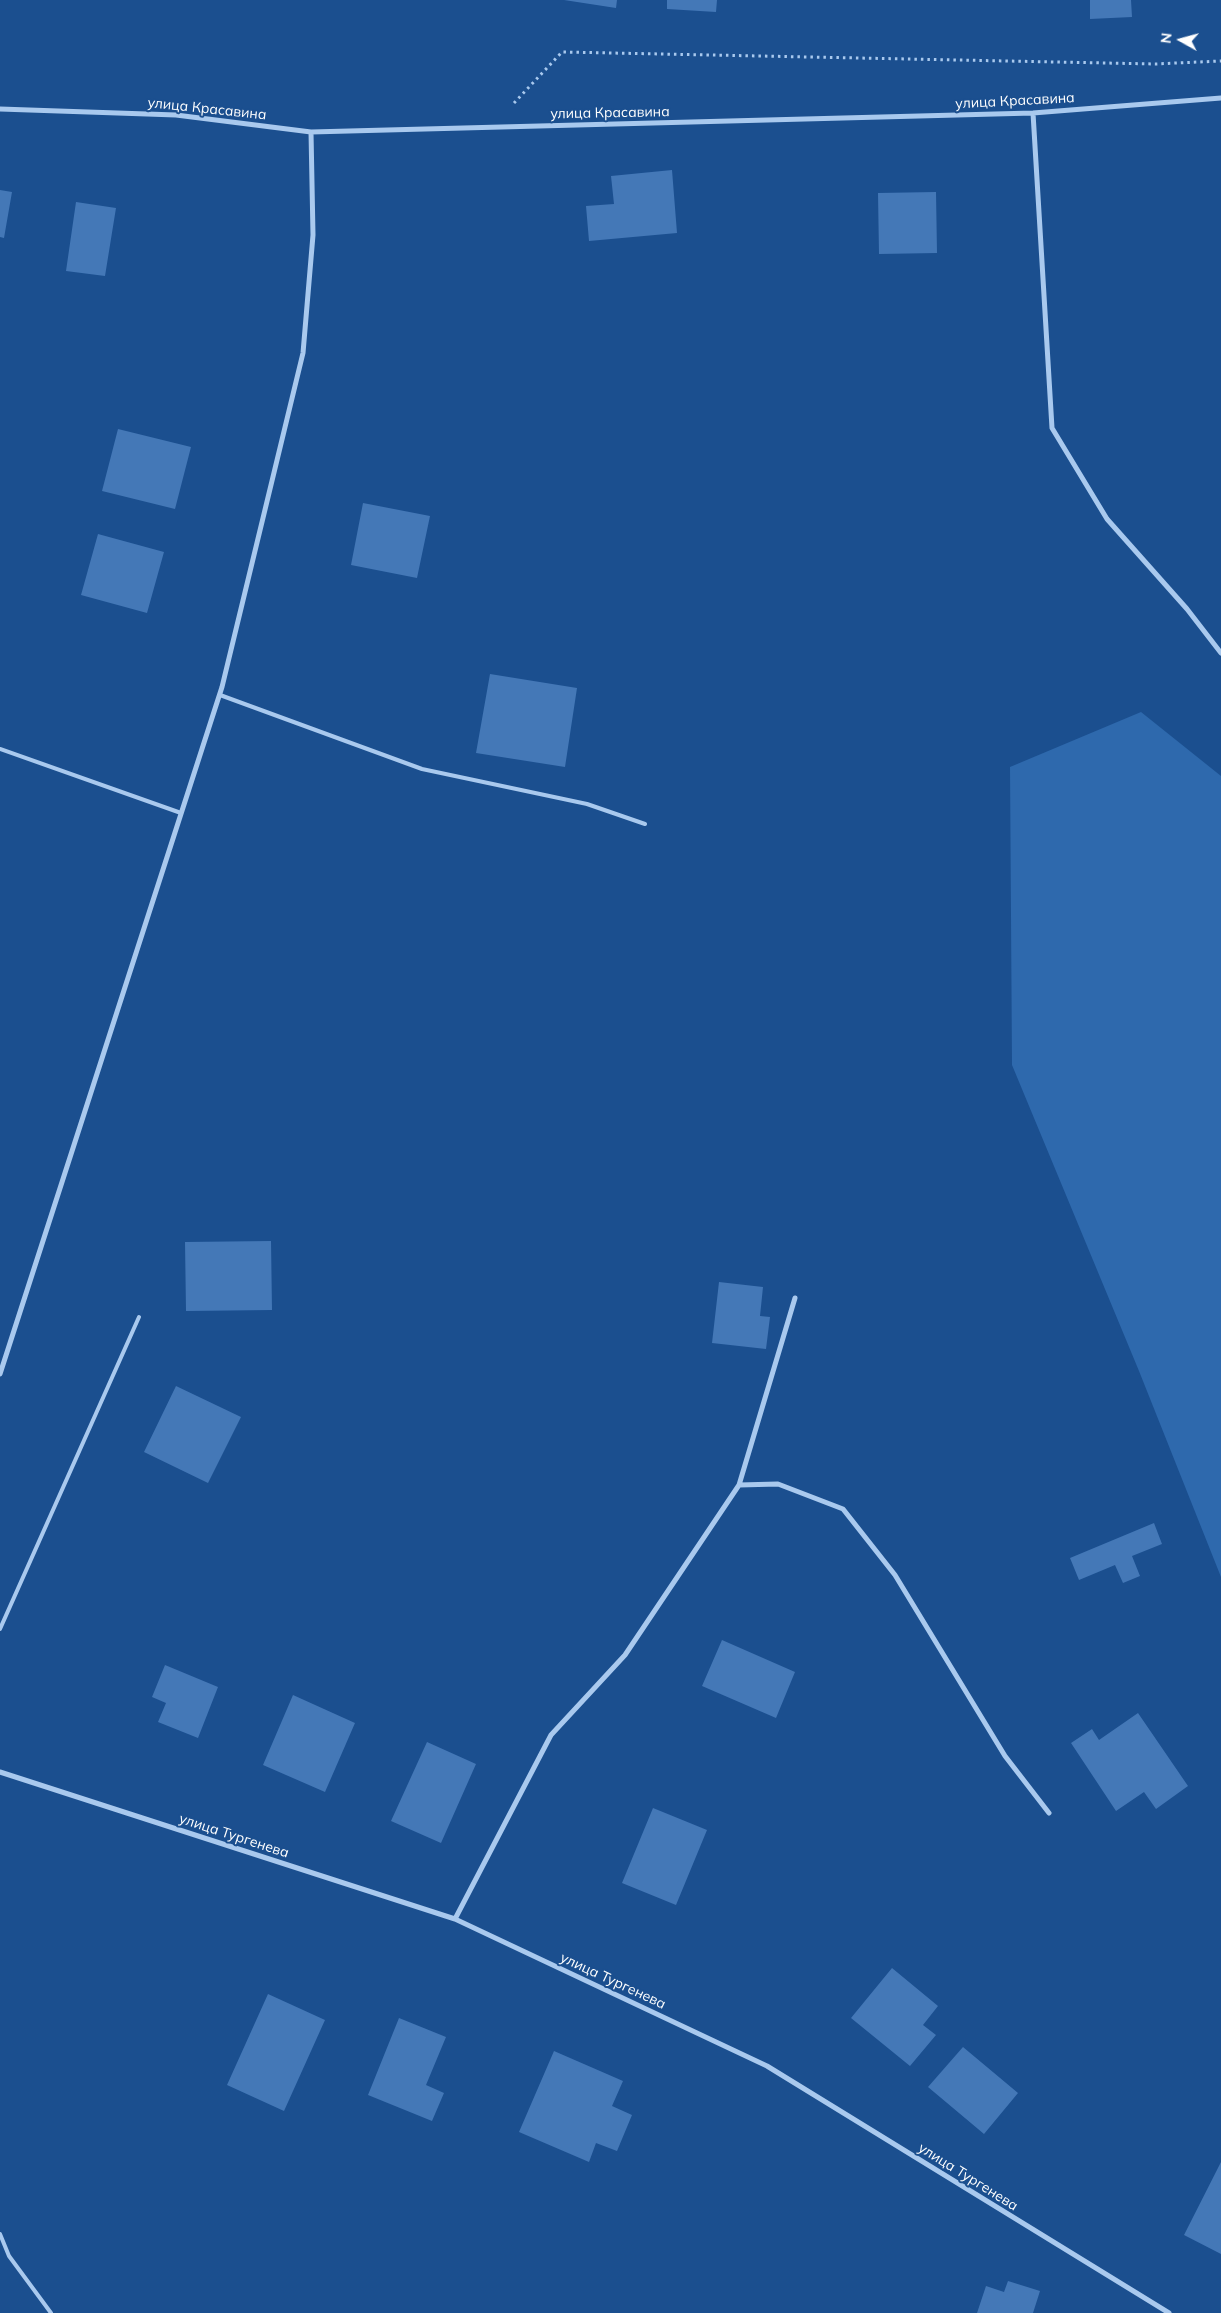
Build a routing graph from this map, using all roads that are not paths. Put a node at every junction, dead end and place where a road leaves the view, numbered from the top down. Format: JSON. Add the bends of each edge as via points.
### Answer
{"nodes":[{"id":1,"x":1221,"y":98,"type":"edge"},
{"id":2,"x":0,"y":109,"type":"edge"},
{"id":3,"x":1033,"y":113,"type":"junction"},
{"id":4,"x":311,"y":132,"type":"junction"},
{"id":5,"x":1221,"y":653,"type":"edge"},
{"id":6,"x":220,"y":694,"type":"junction"},
{"id":7,"x":0,"y":749,"type":"edge"},
{"id":8,"x":181,"y":813,"type":"junction"},
{"id":9,"x":645,"y":824,"type":"dead end"},
{"id":10,"x":795,"y":1298,"type":"dead end"},
{"id":11,"x":139,"y":1317,"type":"dead end"},
{"id":12,"x":0,"y":1374,"type":"edge"},
{"id":13,"x":740,"y":1485,"type":"junction"},
{"id":14,"x":0,"y":1629,"type":"edge"},
{"id":15,"x":0,"y":1772,"type":"edge"},
{"id":16,"x":1049,"y":1813,"type":"dead end"},
{"id":17,"x":456,"y":1920,"type":"junction"},
{"id":18,"x":0,"y":2234,"type":"edge"},
{"id":19,"x":50,"y":2313,"type":"edge"},
{"id":20,"x":1169,"y":2313,"type":"edge"}],
"edges":[{"from":1,"to":3,"type":"street","name":"улица Красавина"},
{"from":2,"to":4,"type":"street","name":"улица Красавина","via":[[176,115]]},
{"from":3,"to":4,"type":"street","name":"улица Красавина"},
{"from":3,"to":5,"type":"street","via":[[1052,428],[1108,519]]},
{"from":4,"to":6,"type":"street","via":[[313,235],[303,354]]},
{"from":6,"to":8,"type":"street"},
{"from":6,"to":9,"type":"lane","via":[[422,769],[587,804]]},
{"from":7,"to":8,"type":"lane"},
{"from":8,"to":12,"type":"street"},
{"from":10,"to":13,"type":"street"},
{"from":11,"to":14,"type":"lane"},
{"from":13,"to":16,"type":"street","via":[[778,1484],[843,1509],[896,1576],[1005,1756]]},
{"from":13,"to":17,"type":"street","via":[[625,1655],[551,1735]]},
{"from":15,"to":17,"type":"street","name":"улица Тургенева"},
{"from":17,"to":20,"type":"street","name":"улица Тургенева","via":[[767,2066]]},
{"from":18,"to":19,"type":"lane","via":[[9,2256]]}]}
